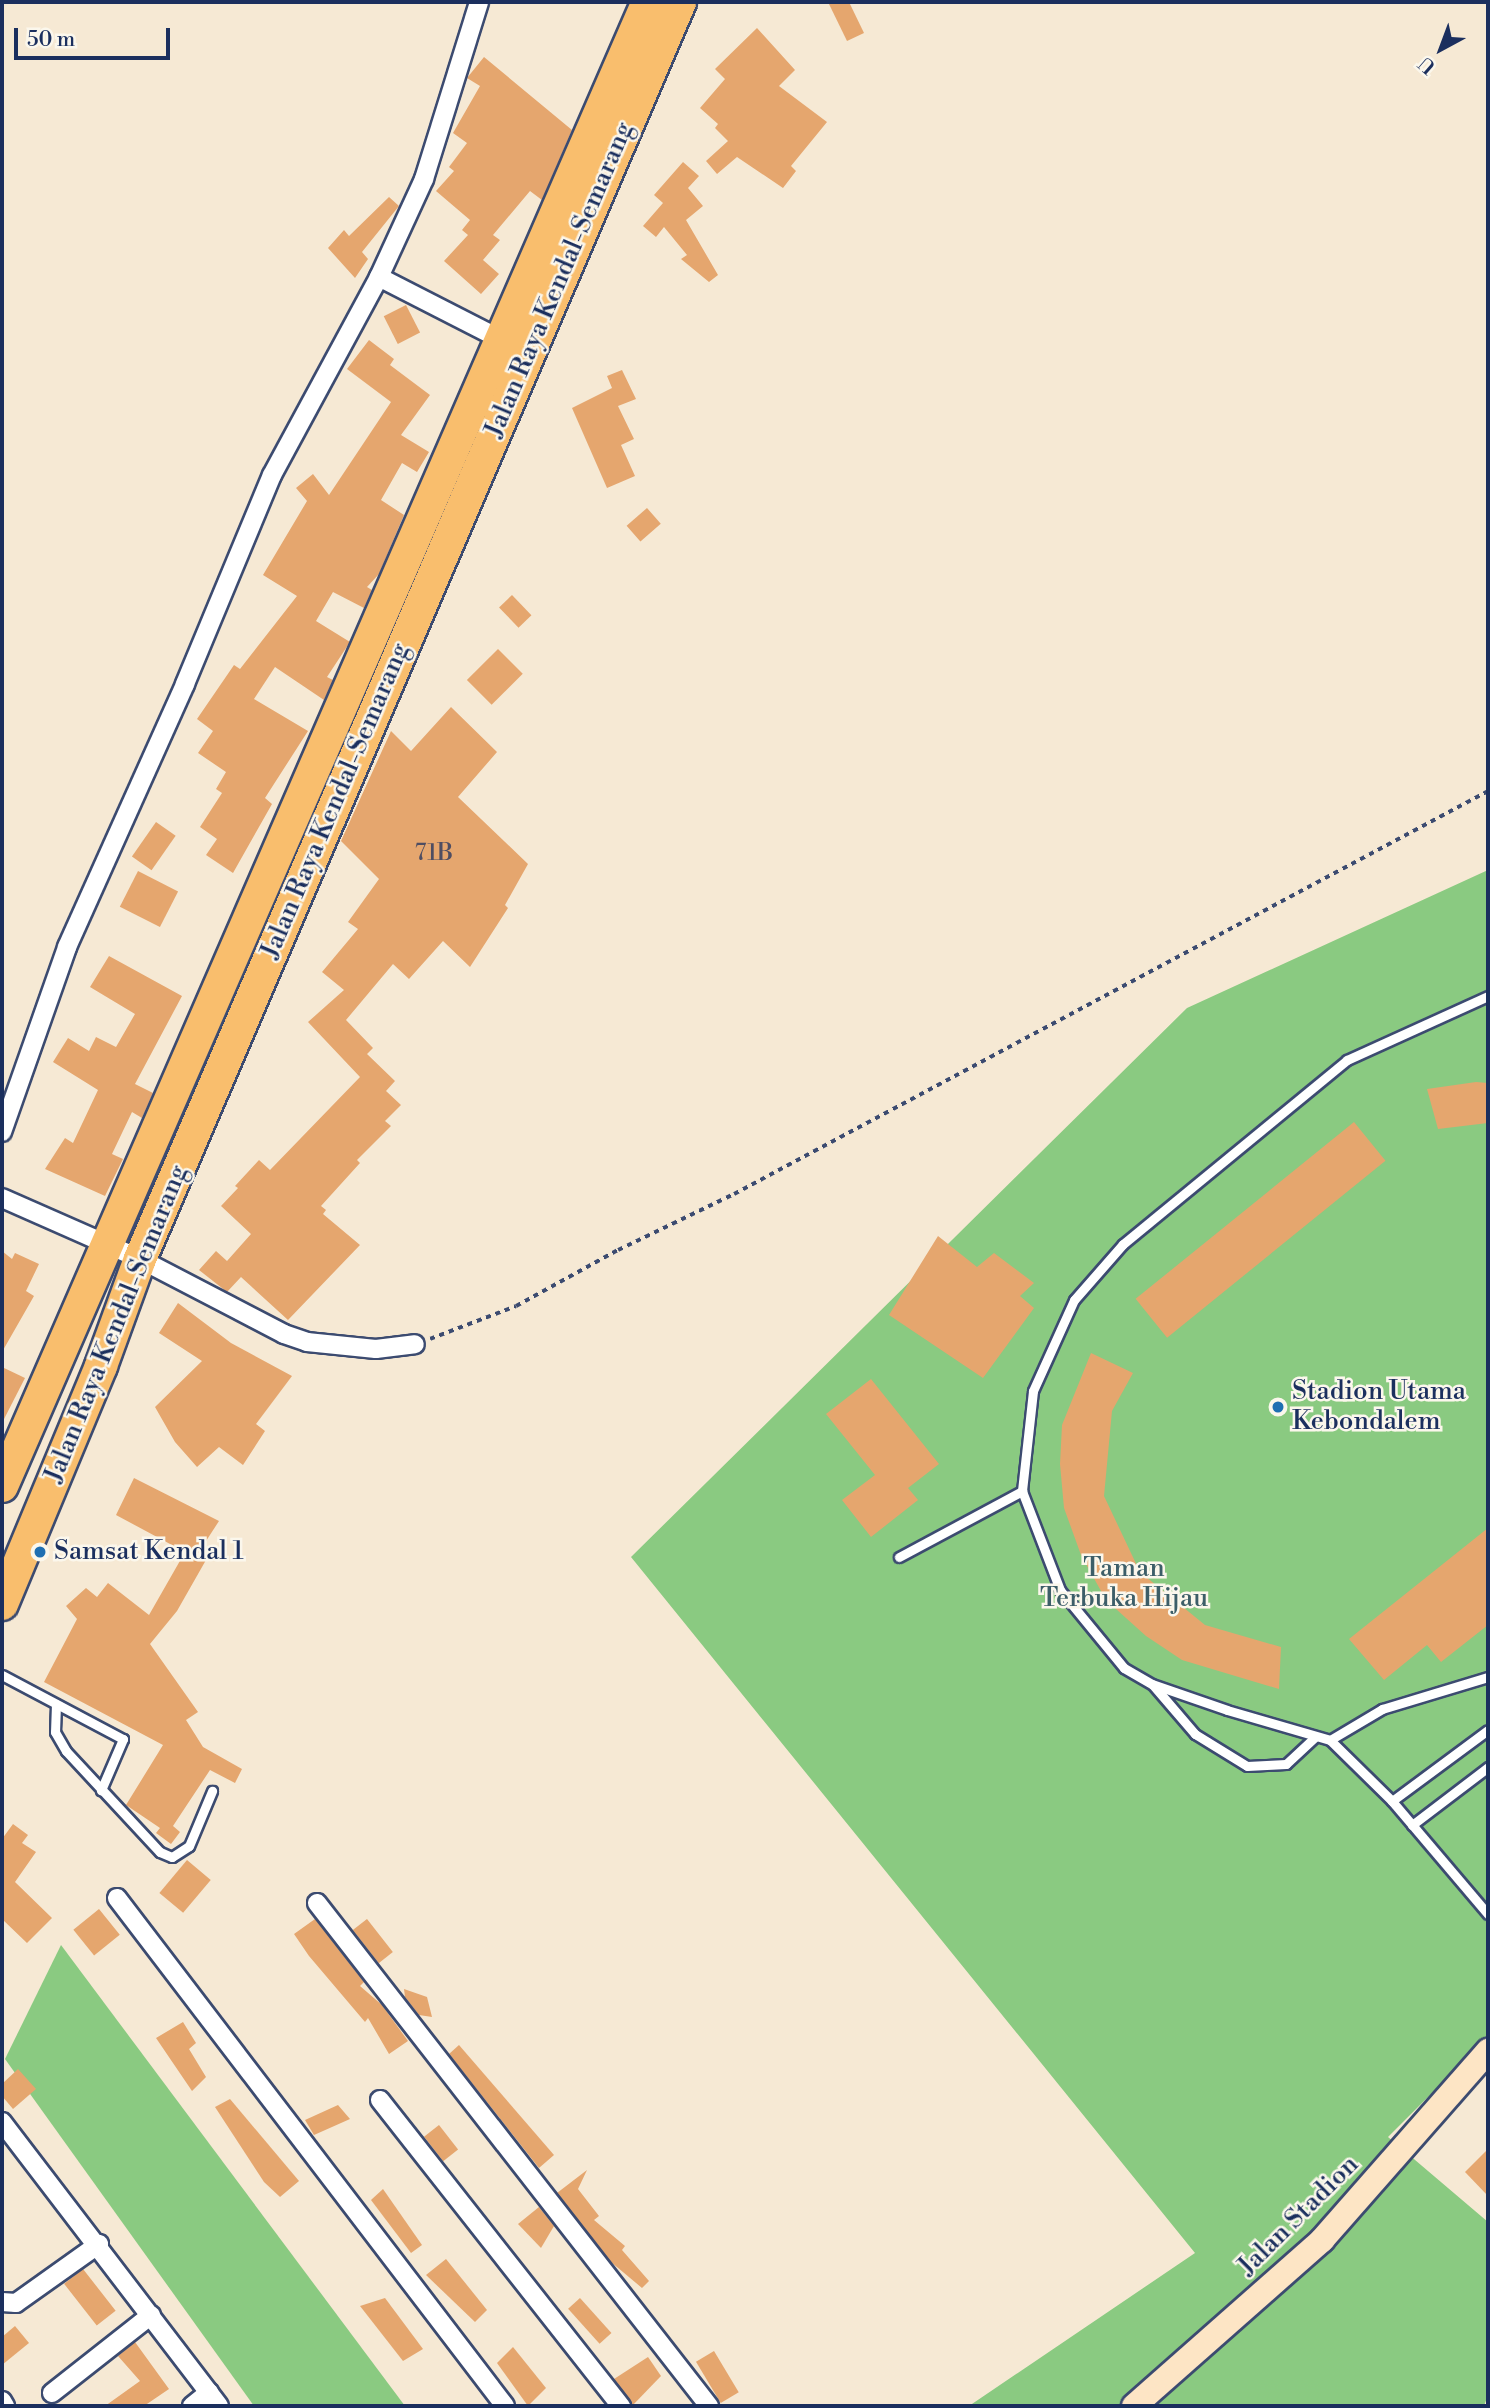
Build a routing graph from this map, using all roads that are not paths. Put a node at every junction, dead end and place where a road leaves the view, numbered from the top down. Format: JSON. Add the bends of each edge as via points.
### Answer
{"nodes":[{"id":1,"x":479,"y":2,"type":"edge"},
{"id":2,"x":648,"y":2,"type":"edge"},
{"id":3,"x":680,"y":2,"type":"edge"},
{"id":4,"x":379,"y":277,"type":"junction"},
{"id":5,"x":502,"y":340,"type":"junction"},
{"id":6,"x":355,"y":719,"type":"junction"},
{"id":7,"x":1488,"y":996,"type":"edge"},
{"id":8,"x":2,"y":1132,"type":"edge"},
{"id":9,"x":2,"y":1198,"type":"edge"},
{"id":10,"x":109,"y":1246,"type":"junction"},
{"id":11,"x":140,"y":1259,"type":"junction"},
{"id":12,"x":415,"y":1345,"type":"road end"},
{"id":13,"x":2,"y":1486,"type":"edge"},
{"id":14,"x":1022,"y":1491,"type":"junction"},
{"id":15,"x":899,"y":1557,"type":"dead end"},
{"id":16,"x":2,"y":1604,"type":"edge"},
{"id":17,"x":2,"y":1675,"type":"edge"},
{"id":18,"x":1488,"y":1677,"type":"edge"},
{"id":19,"x":1152,"y":1684,"type":"junction"},
{"id":20,"x":56,"y":1704,"type":"junction"},
{"id":21,"x":1488,"y":1730,"type":"edge"},
{"id":22,"x":1315,"y":1737,"type":"junction"},
{"id":23,"x":1330,"y":1740,"type":"junction"},
{"id":24,"x":1488,"y":1767,"type":"edge"},
{"id":25,"x":101,"y":1790,"type":"junction"},
{"id":26,"x":212,"y":1791,"type":"dead end"},
{"id":27,"x":1392,"y":1801,"type":"junction"},
{"id":28,"x":1412,"y":1825,"type":"junction"},
{"id":29,"x":117,"y":1898,"type":"dead end"},
{"id":30,"x":317,"y":1903,"type":"dead end"},
{"id":31,"x":1487,"y":1909,"type":"edge"},
{"id":32,"x":1488,"y":2051,"type":"edge"},
{"id":33,"x":380,"y":2100,"type":"dead end"},
{"id":34,"x":2,"y":2122,"type":"edge"},
{"id":35,"x":99,"y":2244,"type":"junction"},
{"id":36,"x":2,"y":2302,"type":"edge"},
{"id":37,"x":151,"y":2315,"type":"junction"},
{"id":38,"x":52,"y":2393,"type":"dead end"},
{"id":39,"x":214,"y":2399,"type":"edge"},
{"id":40,"x":2,"y":2400,"type":"edge"},
{"id":41,"x":1138,"y":2405,"type":"edge"},
{"id":42,"x":5,"y":2406,"type":"edge"},
{"id":43,"x":192,"y":2406,"type":"edge"},
{"id":44,"x":505,"y":2406,"type":"edge"},
{"id":45,"x":621,"y":2406,"type":"edge"},
{"id":46,"x":709,"y":2406,"type":"edge"}],
"edges":[{"from":1,"to":4,"type":"street","via":[[424,179]]},
{"from":2,"to":5,"type":"highway","name":"Jalan Raya Kendal-Semarang"},
{"from":3,"to":6,"type":"highway","name":"Jalan Raya Kendal-Semarang"},
{"from":4,"to":5,"type":"street"},
{"from":4,"to":8,"type":"street","via":[[272,475],[186,684],[67,947]]},
{"from":5,"to":6,"type":"highway","name":"Jalan Raya Kendal-Semarang"},
{"from":6,"to":10,"type":"highway","name":"Jalan Raya Kendal-Semarang"},
{"from":6,"to":11,"type":"highway","name":"Jalan Raya Kendal-Semarang"},
{"from":7,"to":14,"type":"lane","via":[[1347,1060],[1122,1244],[1074,1300],[1033,1391]]},
{"from":9,"to":10,"type":"street"},
{"from":10,"to":11,"type":"street"},
{"from":10,"to":13,"type":"highway","name":"Jalan Raya Kendal-Semarang"},
{"from":11,"to":12,"type":"street","via":[[307,1342],[376,1349]]},
{"from":11,"to":16,"type":"highway","name":"Jalan Raya Kendal-Semarang","via":[[101,1366]]},
{"from":14,"to":15,"type":"lane"},
{"from":14,"to":19,"type":"lane","via":[[1060,1590],[1124,1668]]},
{"from":17,"to":20,"type":"lane"},
{"from":18,"to":23,"type":"lane","via":[[1382,1709]]},
{"from":19,"to":22,"type":"lane"},
{"from":19,"to":22,"type":"lane","via":[[1195,1734],[1247,1766],[1286,1764]]},
{"from":20,"to":25,"type":"lane","via":[[55,1732]]},
{"from":20,"to":25,"type":"lane","via":[[123,1739]]},
{"from":21,"to":27,"type":"lane"},
{"from":22,"to":23,"type":"lane"},
{"from":23,"to":27,"type":"lane"},
{"from":24,"to":28,"type":"lane"},
{"from":25,"to":26,"type":"lane","via":[[153,1845],[172,1857],[189,1846]]},
{"from":27,"to":28,"type":"lane"},
{"from":28,"to":31,"type":"lane"},
{"from":29,"to":44,"type":"street"},
{"from":30,"to":46,"type":"street"},
{"from":32,"to":41,"type":"street","name":"Jalan Stadion","via":[[1322,2240]]},
{"from":33,"to":45,"type":"street"},
{"from":34,"to":35,"type":"street"},
{"from":35,"to":36,"type":"street","via":[[16,2303]]},
{"from":35,"to":37,"type":"street"},
{"from":37,"to":38,"type":"street"},
{"from":37,"to":39,"type":"street"},
{"from":39,"to":43,"type":"street"},
{"from":40,"to":42,"type":"street"}]}
